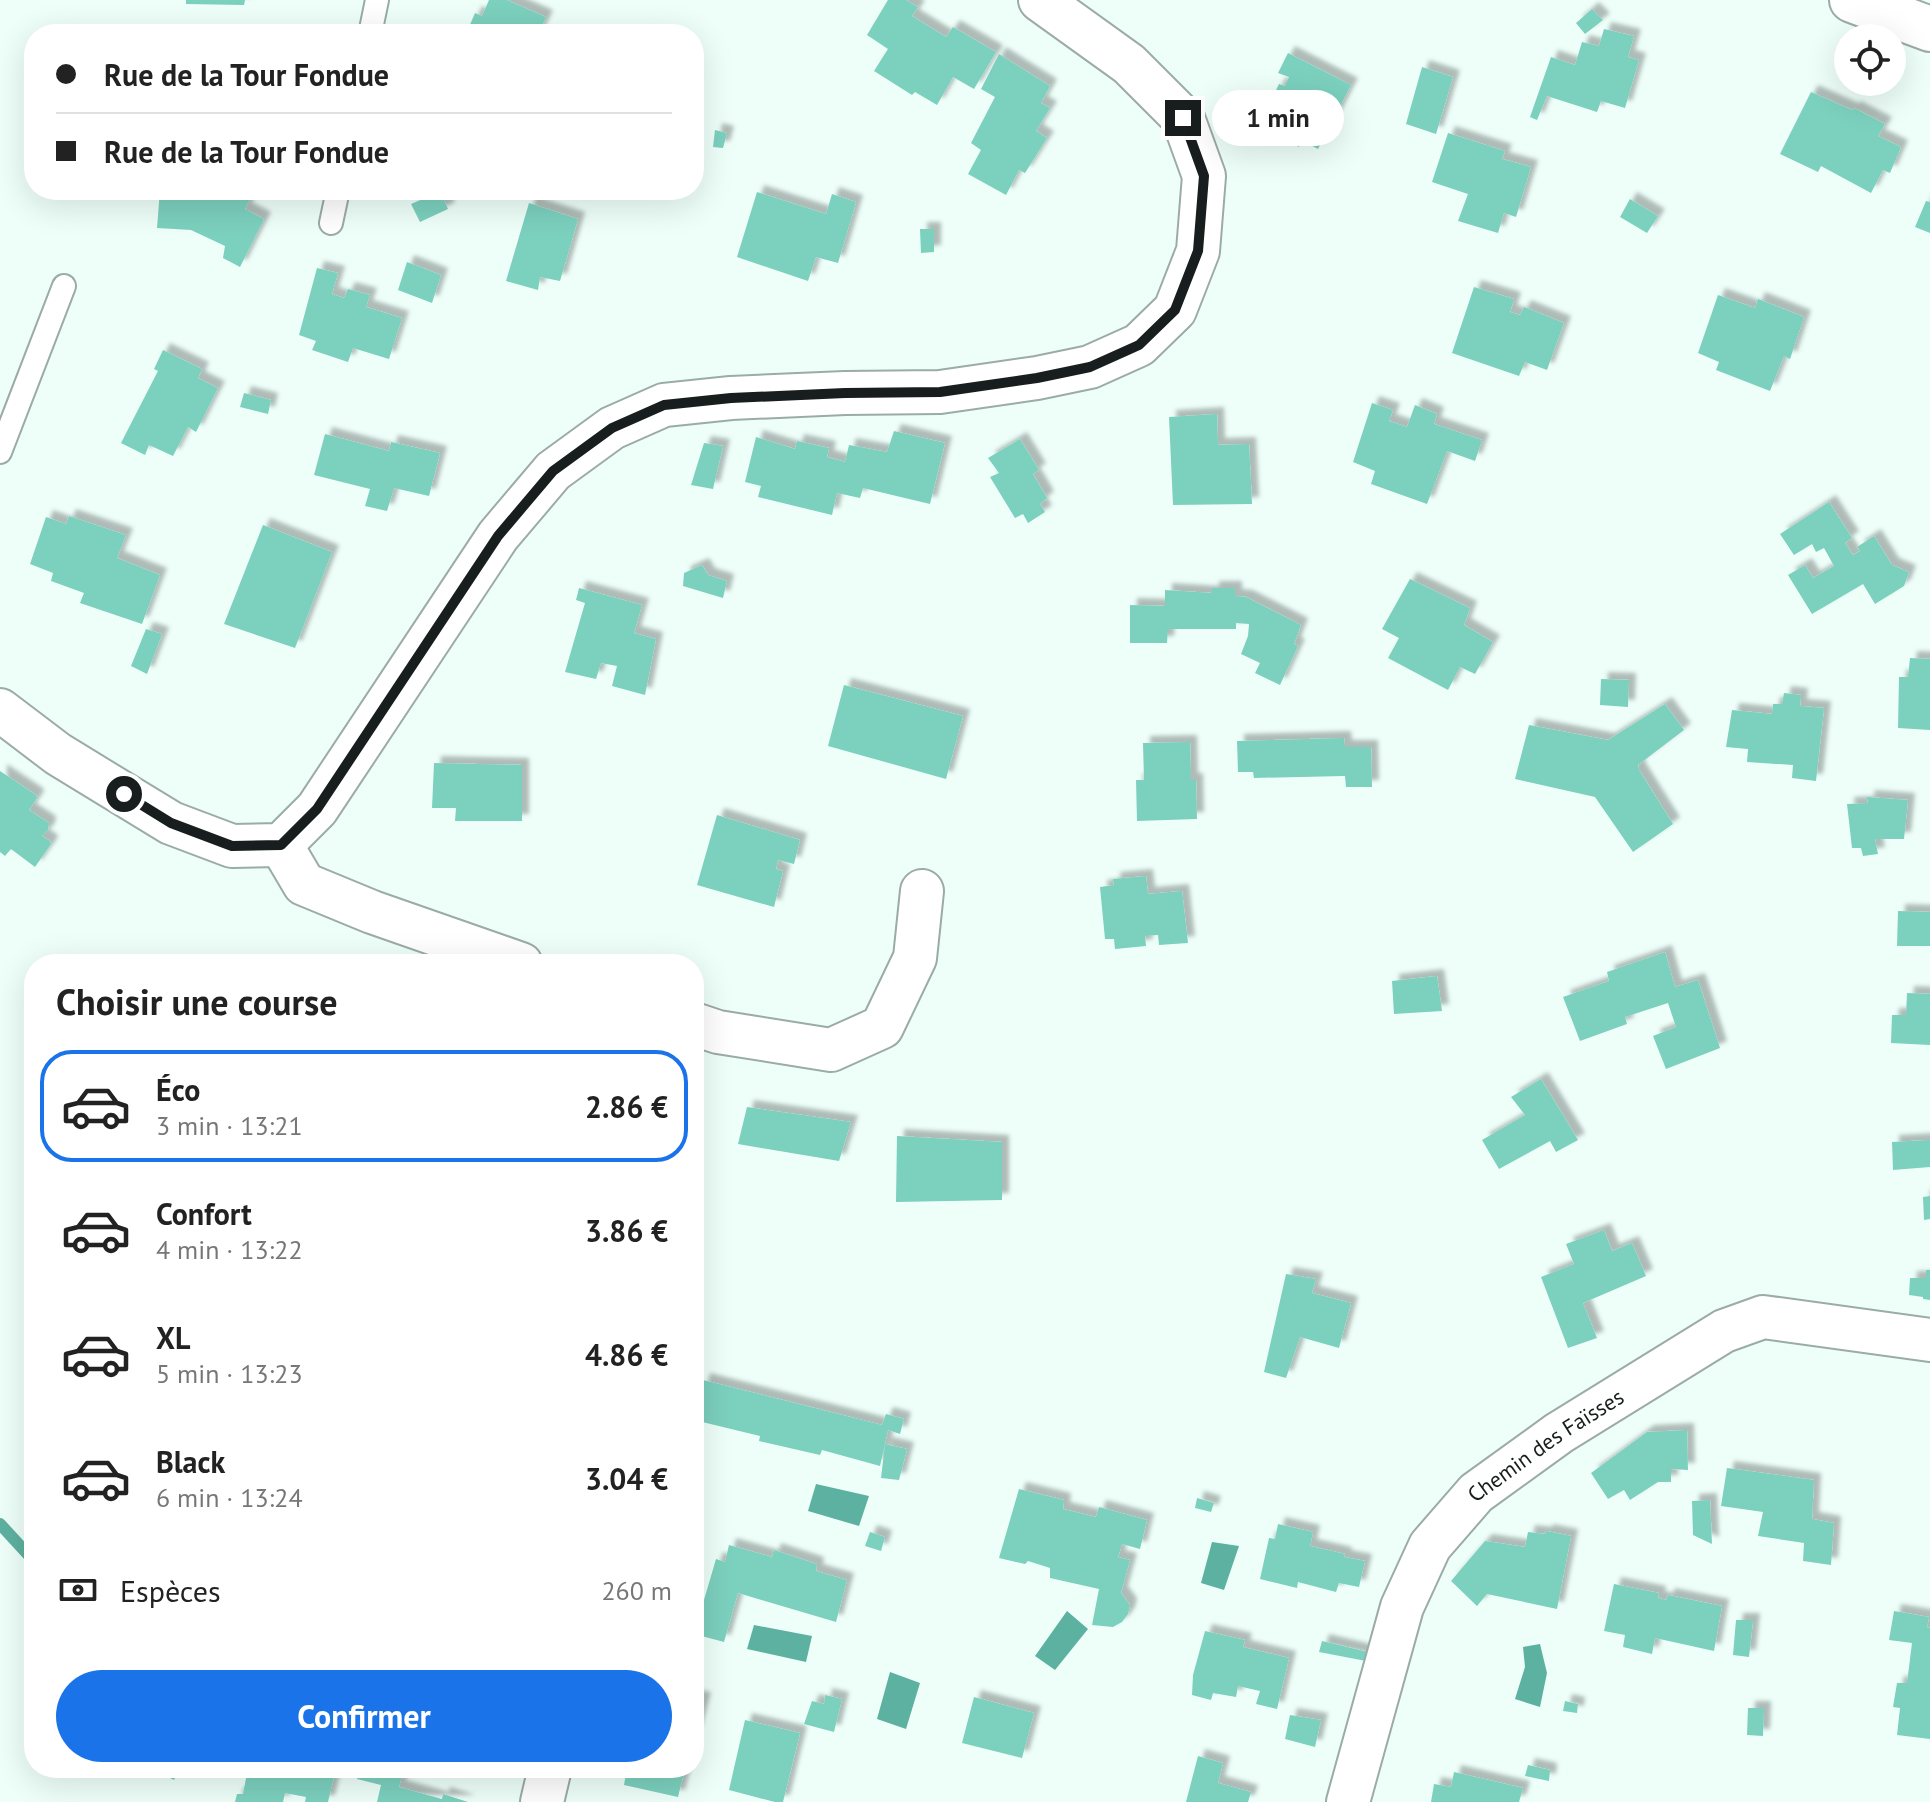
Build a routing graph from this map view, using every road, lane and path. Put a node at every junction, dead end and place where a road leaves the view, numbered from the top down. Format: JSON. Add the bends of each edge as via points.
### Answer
{"nodes":[{"id":1,"x":377,"y":0,"type":"edge"},
{"id":2,"x":1040,"y":0,"type":"edge"},
{"id":3,"x":1852,"y":0,"type":"edge"},
{"id":4,"x":372,"y":24,"type":"edge"},
{"id":5,"x":1929,"y":26,"type":"edge"},
{"id":6,"x":336,"y":200,"type":"edge"},
{"id":7,"x":331,"y":223,"type":"dead end"},
{"id":8,"x":64,"y":286,"type":"dead end"},
{"id":9,"x":0,"y":452,"type":"edge"},
{"id":10,"x":0,"y":710,"type":"edge"},
{"id":11,"x":281,"y":845,"type":"junction"},
{"id":12,"x":922,"y":891,"type":"dead end"},
{"id":13,"x":492,"y":954,"type":"edge"},
{"id":14,"x":704,"y":1027,"type":"edge"},
{"id":15,"x":1930,"y":1340,"type":"edge"},
{"id":16,"x":548,"y":1778,"type":"edge"},
{"id":17,"x":542,"y":1802,"type":"edge"},
{"id":18,"x":1348,"y":1802,"type":"edge"}],
"edges":[{"from":1,"to":4,"type":"lane"},
{"from":2,"to":11,"type":"street","via":[[1129,64],[1183,118],[1204,176],[1198,251],[1175,310],[1139,345],[1090,367],[940,392],[664,405],[612,428],[553,471],[498,536],[317,809]]},
{"from":3,"to":5,"type":"street"},
{"from":6,"to":7,"type":"lane"},
{"from":8,"to":9,"type":"lane"},
{"from":10,"to":11,"type":"street","via":[[58,754],[171,823],[232,846]]},
{"from":11,"to":13,"type":"street","via":[[304,884]]},
{"from":12,"to":14,"type":"street","via":[[915,958],[882,1027],[831,1050]]},
{"from":15,"to":18,"type":"street","name":"Chemin des Faïsses","via":[[1763,1317],[1724,1331],[1559,1433],[1476,1493],[1430,1546],[1402,1607]]},
{"from":16,"to":17,"type":"street"}]}
